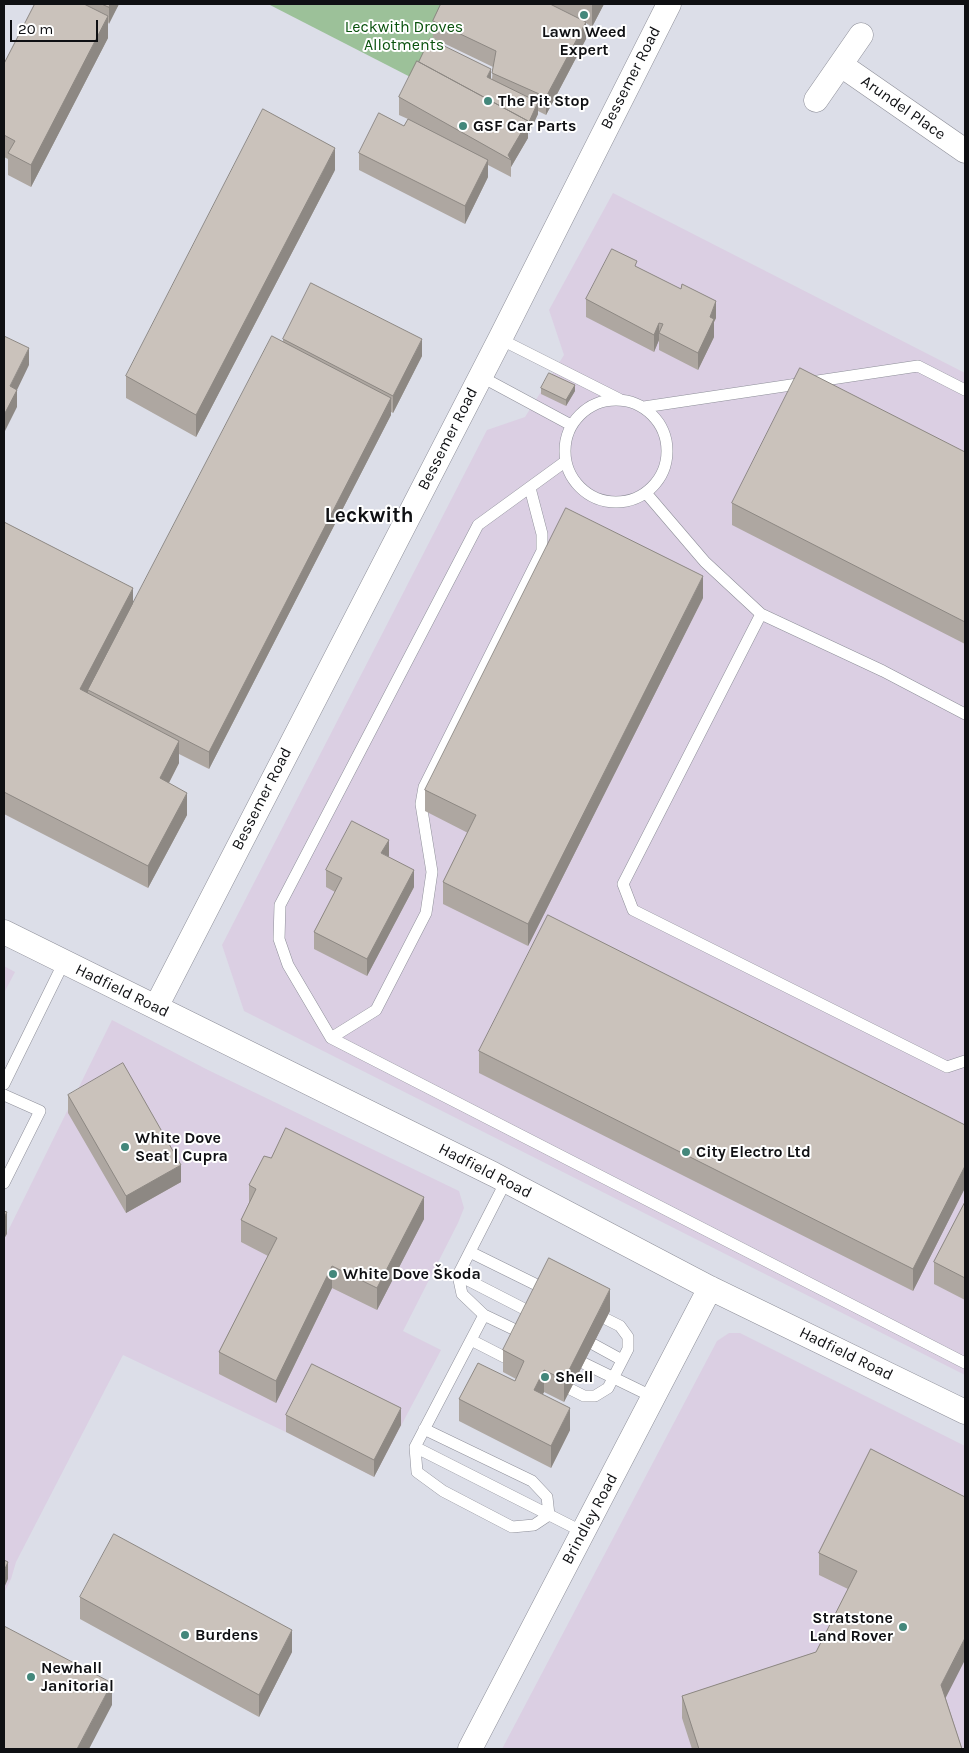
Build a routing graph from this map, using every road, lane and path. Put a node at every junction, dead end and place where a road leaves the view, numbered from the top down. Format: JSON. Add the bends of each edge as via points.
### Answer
{"nodes":[{"id":1,"x":669,"y":4,"type":"edge"},
{"id":2,"x":861,"y":35,"type":"dead end"},
{"id":3,"x":841,"y":65,"type":"junction"},
{"id":4,"x":816,"y":100,"type":"dead end"},
{"id":5,"x":965,"y":151,"type":"edge"},
{"id":6,"x":500,"y":340,"type":"junction"},
{"id":7,"x":480,"y":376,"type":"junction"},
{"id":8,"x":965,"y":390,"type":"edge"},
{"id":9,"x":620,"y":399,"type":"junction"},
{"id":10,"x":644,"y":407,"type":"junction"},
{"id":11,"x":571,"y":425,"type":"junction"},
{"id":12,"x":566,"y":461,"type":"junction"},
{"id":13,"x":530,"y":488,"type":"junction"},
{"id":14,"x":646,"y":492,"type":"junction"},
{"id":15,"x":762,"y":614,"type":"junction"},
{"id":16,"x":965,"y":714,"type":"edge"},
{"id":17,"x":4,"y":932,"type":"edge"},
{"id":18,"x":64,"y":962,"type":"junction"},
{"id":19,"x":156,"y":1008,"type":"junction"},
{"id":20,"x":331,"y":1038,"type":"junction"},
{"id":21,"x":965,"y":1061,"type":"edge"},
{"id":22,"x":4,"y":1084,"type":"edge"},
{"id":23,"x":4,"y":1095,"type":"edge"},
{"id":24,"x":506,"y":1181,"type":"junction"},
{"id":25,"x":4,"y":1183,"type":"edge"},
{"id":26,"x":470,"y":1252,"type":"junction"},
{"id":27,"x":458,"y":1275,"type":"junction"},
{"id":28,"x":710,"y":1288,"type":"junction"},
{"id":29,"x":558,"y":1296,"type":"edge"},
{"id":30,"x":585,"y":1309,"type":"edge"},
{"id":31,"x":484,"y":1315,"type":"junction"},
{"id":32,"x":545,"y":1320,"type":"edge"},
{"id":33,"x":571,"y":1333,"type":"edge"},
{"id":34,"x":471,"y":1340,"type":"junction"},
{"id":35,"x":536,"y":1340,"type":"edge"},
{"id":36,"x":562,"y":1353,"type":"edge"},
{"id":37,"x":622,"y":1360,"type":"junction"},
{"id":38,"x":965,"y":1363,"type":"edge"},
{"id":39,"x":523,"y":1366,"type":"edge"},
{"id":40,"x":614,"y":1378,"type":"junction"},
{"id":41,"x":549,"y":1379,"type":"edge"},
{"id":42,"x":653,"y":1397,"type":"junction"},
{"id":43,"x":965,"y":1412,"type":"edge"},
{"id":44,"x":424,"y":1429,"type":"junction"},
{"id":45,"x":415,"y":1447,"type":"junction"},
{"id":46,"x":549,"y":1515,"type":"junction"},
{"id":47,"x":583,"y":1532,"type":"junction"},
{"id":48,"x":470,"y":1749,"type":"edge"}],
"edges":[{"from":1,"to":6,"type":"street","name":"Bessemer Road"},
{"from":2,"to":3,"type":"street"},
{"from":3,"to":4,"type":"street"},
{"from":3,"to":5,"type":"street","name":"Arundel Place"},
{"from":6,"to":7,"type":"street","name":"Bessemer Road"},
{"from":6,"to":9,"type":"lane"},
{"from":7,"to":11,"type":"lane"},
{"from":7,"to":19,"type":"street","name":"Bessemer Road"},
{"from":8,"to":10,"type":"lane","via":[[918,366]]},
{"from":9,"to":10,"type":"lane"},
{"from":9,"to":11,"type":"lane","via":[[594,404]]},
{"from":10,"to":14,"type":"lane","via":[[657,419],[666,435],[667,445],[666,466],[658,481]]},
{"from":11,"to":12,"type":"lane","via":[[565,437]]},
{"from":12,"to":13,"type":"lane"},
{"from":12,"to":14,"type":"lane","via":[[576,484],[601,500],[619,502]]},
{"from":13,"to":20,"type":"lane","via":[[542,534],[542,551],[424,787],[421,804],[432,872],[426,913],[376,1010]]},
{"from":13,"to":20,"type":"lane","via":[[478,525],[280,905],[279,938],[288,966]]},
{"from":14,"to":15,"type":"lane","via":[[705,562]]},
{"from":15,"to":16,"type":"lane"},
{"from":15,"to":21,"type":"lane","via":[[623,884],[632,910],[946,1067]]},
{"from":17,"to":18,"type":"street","name":"Hadfield Road"},
{"from":18,"to":19,"type":"street","name":"Hadfield Road"},
{"from":18,"to":22,"type":"lane"},
{"from":19,"to":24,"type":"street","name":"Hadfield Road"},
{"from":20,"to":38,"type":"lane"},
{"from":23,"to":25,"type":"lane","via":[[40,1111]]},
{"from":24,"to":26,"type":"lane"},
{"from":24,"to":28,"type":"street","name":"Hadfield Road"},
{"from":26,"to":27,"type":"lane"},
{"from":26,"to":29,"type":"lane"},
{"from":27,"to":31,"type":"lane","via":[[462,1294]]},
{"from":27,"to":32,"type":"lane"},
{"from":28,"to":42,"type":"street","name":"Brindley Road"},
{"from":28,"to":43,"type":"street","name":"Hadfield Road"},
{"from":30,"to":37,"type":"lane","via":[[620,1326],[628,1337],[628,1349]]},
{"from":31,"to":34,"type":"lane"},
{"from":31,"to":35,"type":"lane"},
{"from":33,"to":37,"type":"lane"},
{"from":34,"to":39,"type":"lane"},
{"from":34,"to":44,"type":"lane"},
{"from":36,"to":40,"type":"lane"},
{"from":37,"to":40,"type":"lane"},
{"from":40,"to":41,"type":"lane","via":[[608,1388],[595,1396],[584,1396]]},
{"from":40,"to":42,"type":"lane"},
{"from":42,"to":47,"type":"street","name":"Brindley Road"},
{"from":44,"to":45,"type":"lane"},
{"from":44,"to":46,"type":"lane","via":[[532,1481],[547,1496]]},
{"from":45,"to":46,"type":"lane"},
{"from":45,"to":46,"type":"lane","via":[[417,1472],[443,1491],[512,1527],[534,1525]]},
{"from":46,"to":47,"type":"lane"},
{"from":47,"to":48,"type":"street","name":"Brindley Road"}]}
